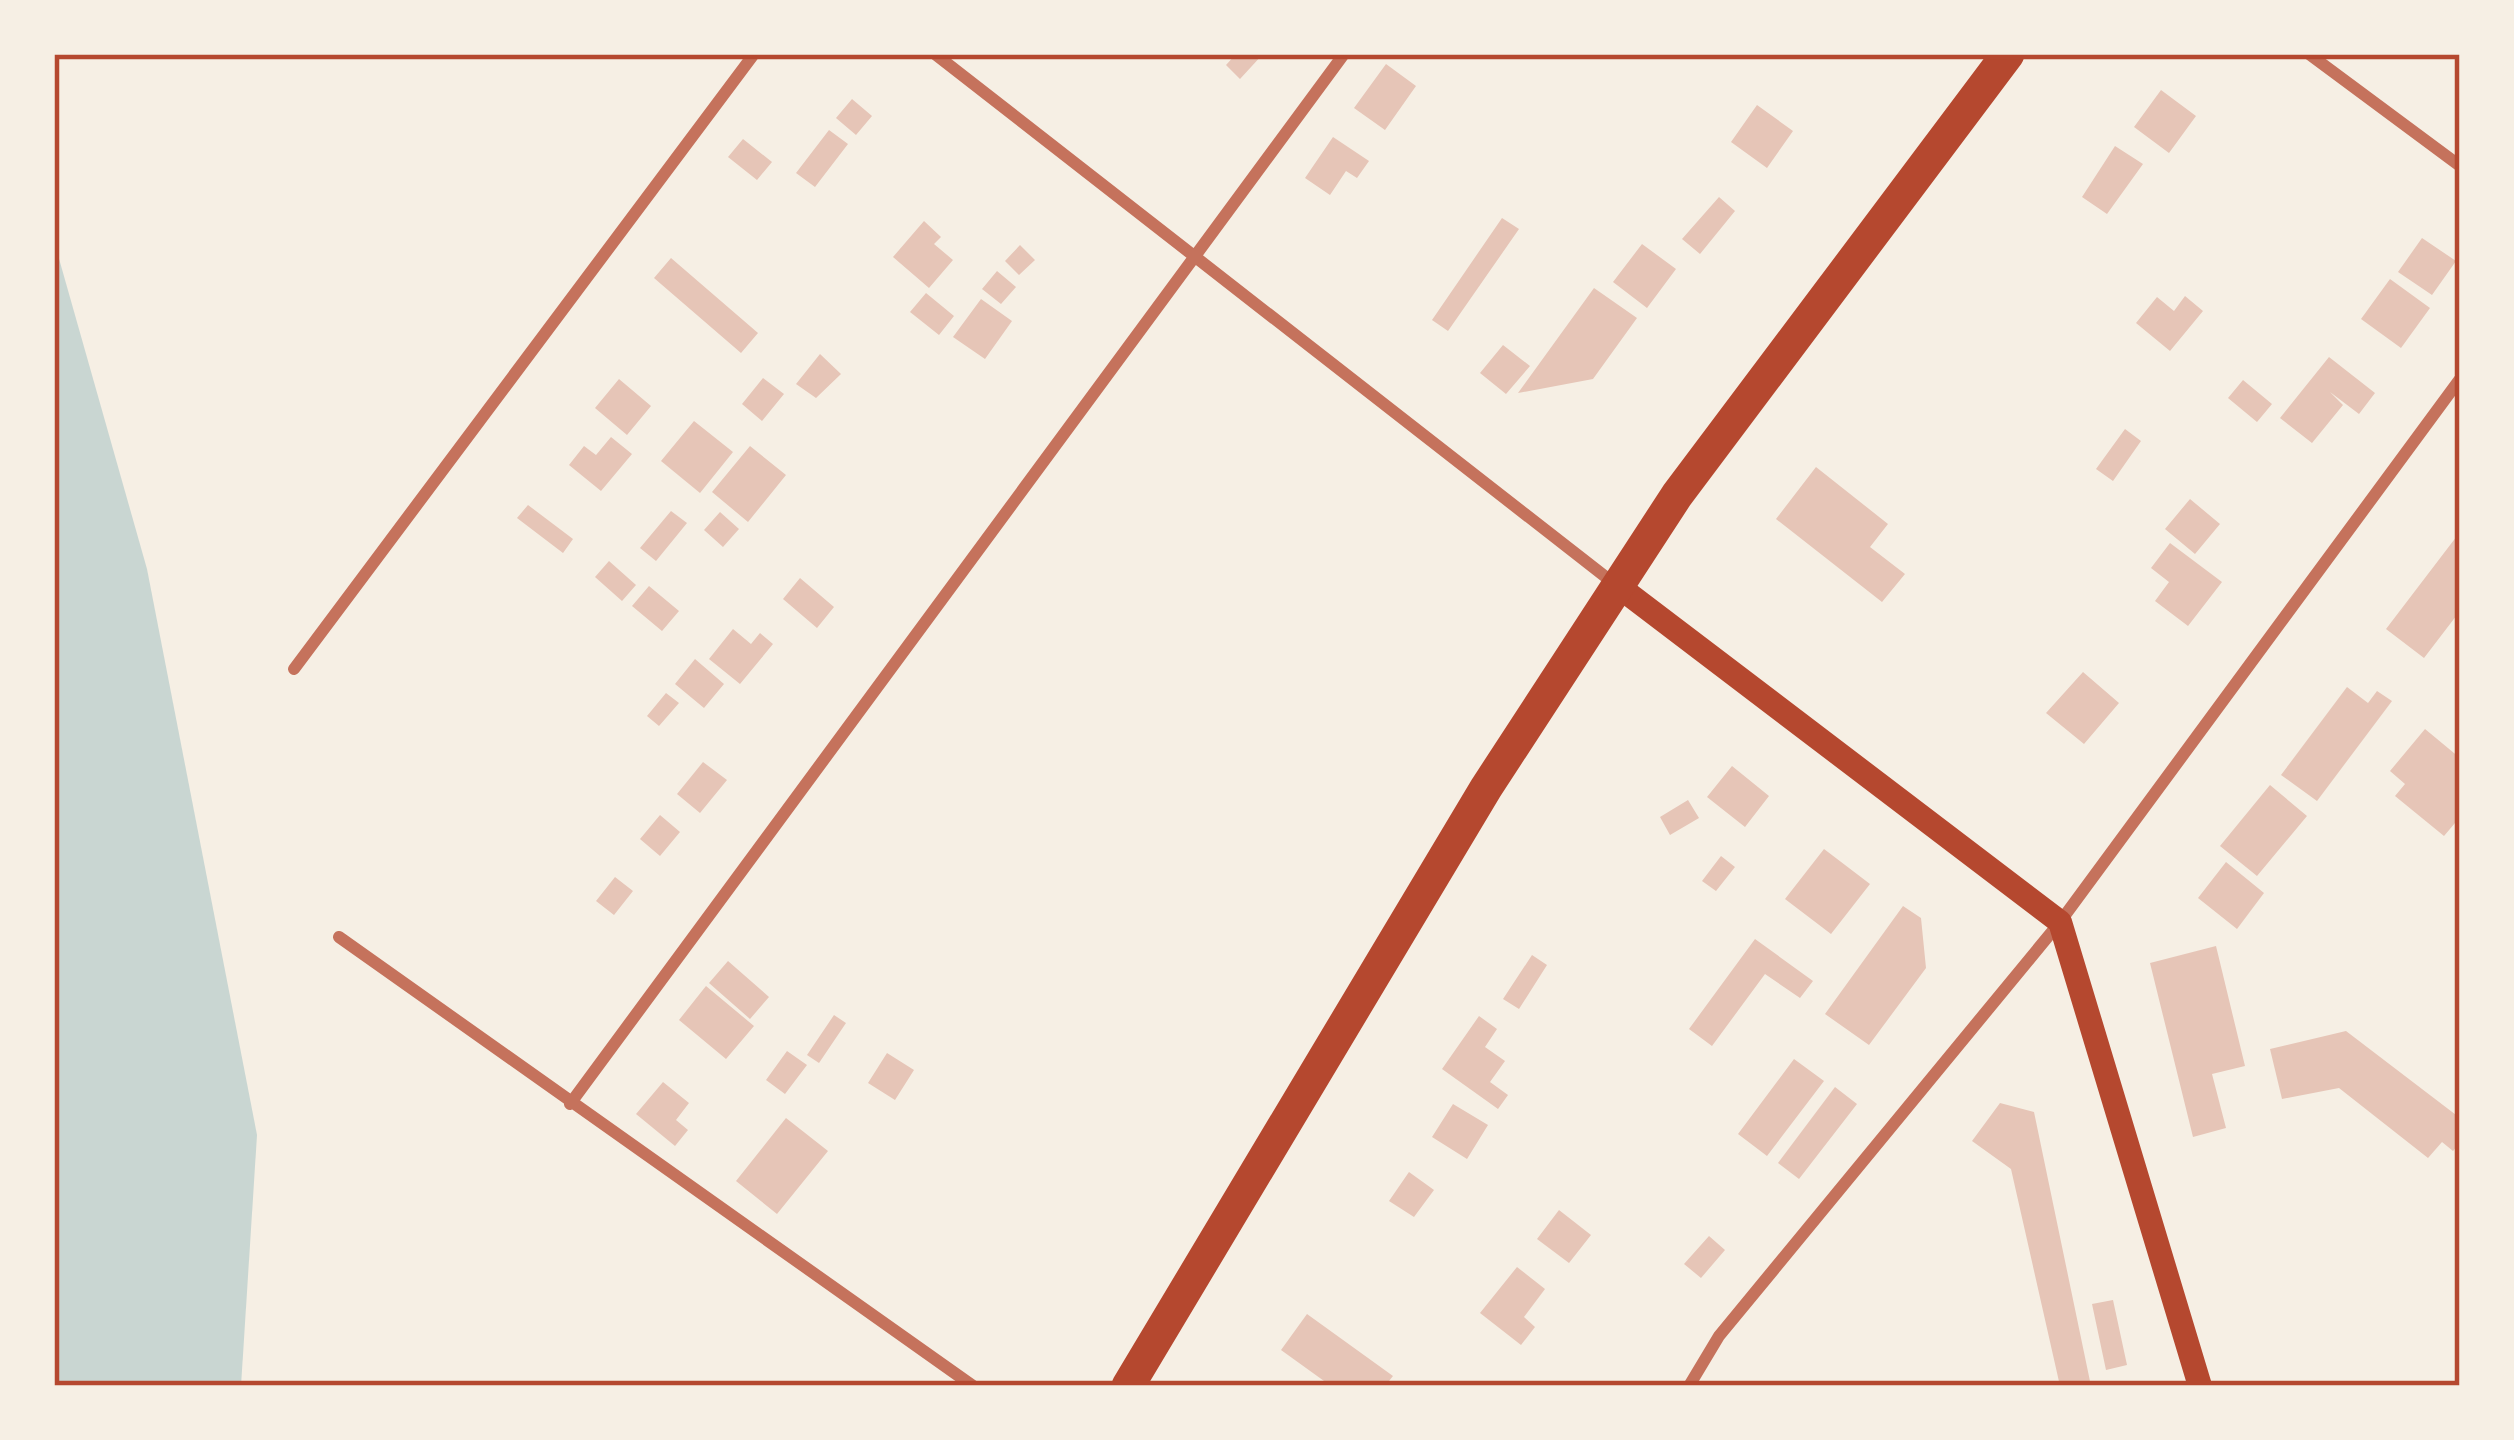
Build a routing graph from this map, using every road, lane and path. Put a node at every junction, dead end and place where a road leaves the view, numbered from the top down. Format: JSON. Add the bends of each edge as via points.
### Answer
{"nodes":[{"id":1,"x":754,"y":54,"type":"edge"},
{"id":2,"x":935,"y":54,"type":"edge"},
{"id":3,"x":1344,"y":54,"type":"edge"},
{"id":4,"x":2008,"y":54,"type":"edge"},
{"id":5,"x":2308,"y":54,"type":"edge"},
{"id":6,"x":2460,"y":166,"type":"edge"},
{"id":7,"x":1196,"y":255,"type":"junction"},
{"id":8,"x":2460,"y":379,"type":"edge"},
{"id":9,"x":1618,"y":586,"type":"junction"},
{"id":10,"x":294,"y":668,"type":"dead end"},
{"id":11,"x":2060,"y":922,"type":"junction"},
{"id":12,"x":339,"y":937,"type":"dead end"},
{"id":13,"x":570,"y":1104,"type":"junction"},
{"id":14,"x":973,"y":1386,"type":"edge"},
{"id":15,"x":1128,"y":1386,"type":"edge"},
{"id":16,"x":1689,"y":1386,"type":"edge"},
{"id":17,"x":2200,"y":1386,"type":"edge"}],
"edges":[{"from":1,"to":10,"type":"street"},
{"from":2,"to":7,"type":"street"},
{"from":3,"to":7,"type":"street"},
{"from":4,"to":9,"type":"highway","via":[[1677,494]]},
{"from":5,"to":6,"type":"street"},
{"from":7,"to":9,"type":"street"},
{"from":7,"to":13,"type":"street"},
{"from":8,"to":11,"type":"street"},
{"from":9,"to":11,"type":"main road"},
{"from":9,"to":15,"type":"highway","via":[[1486,788]]},
{"from":11,"to":16,"type":"street","via":[[1719,1336]]},
{"from":11,"to":17,"type":"main road"},
{"from":12,"to":13,"type":"street"},
{"from":13,"to":14,"type":"street"}]}
